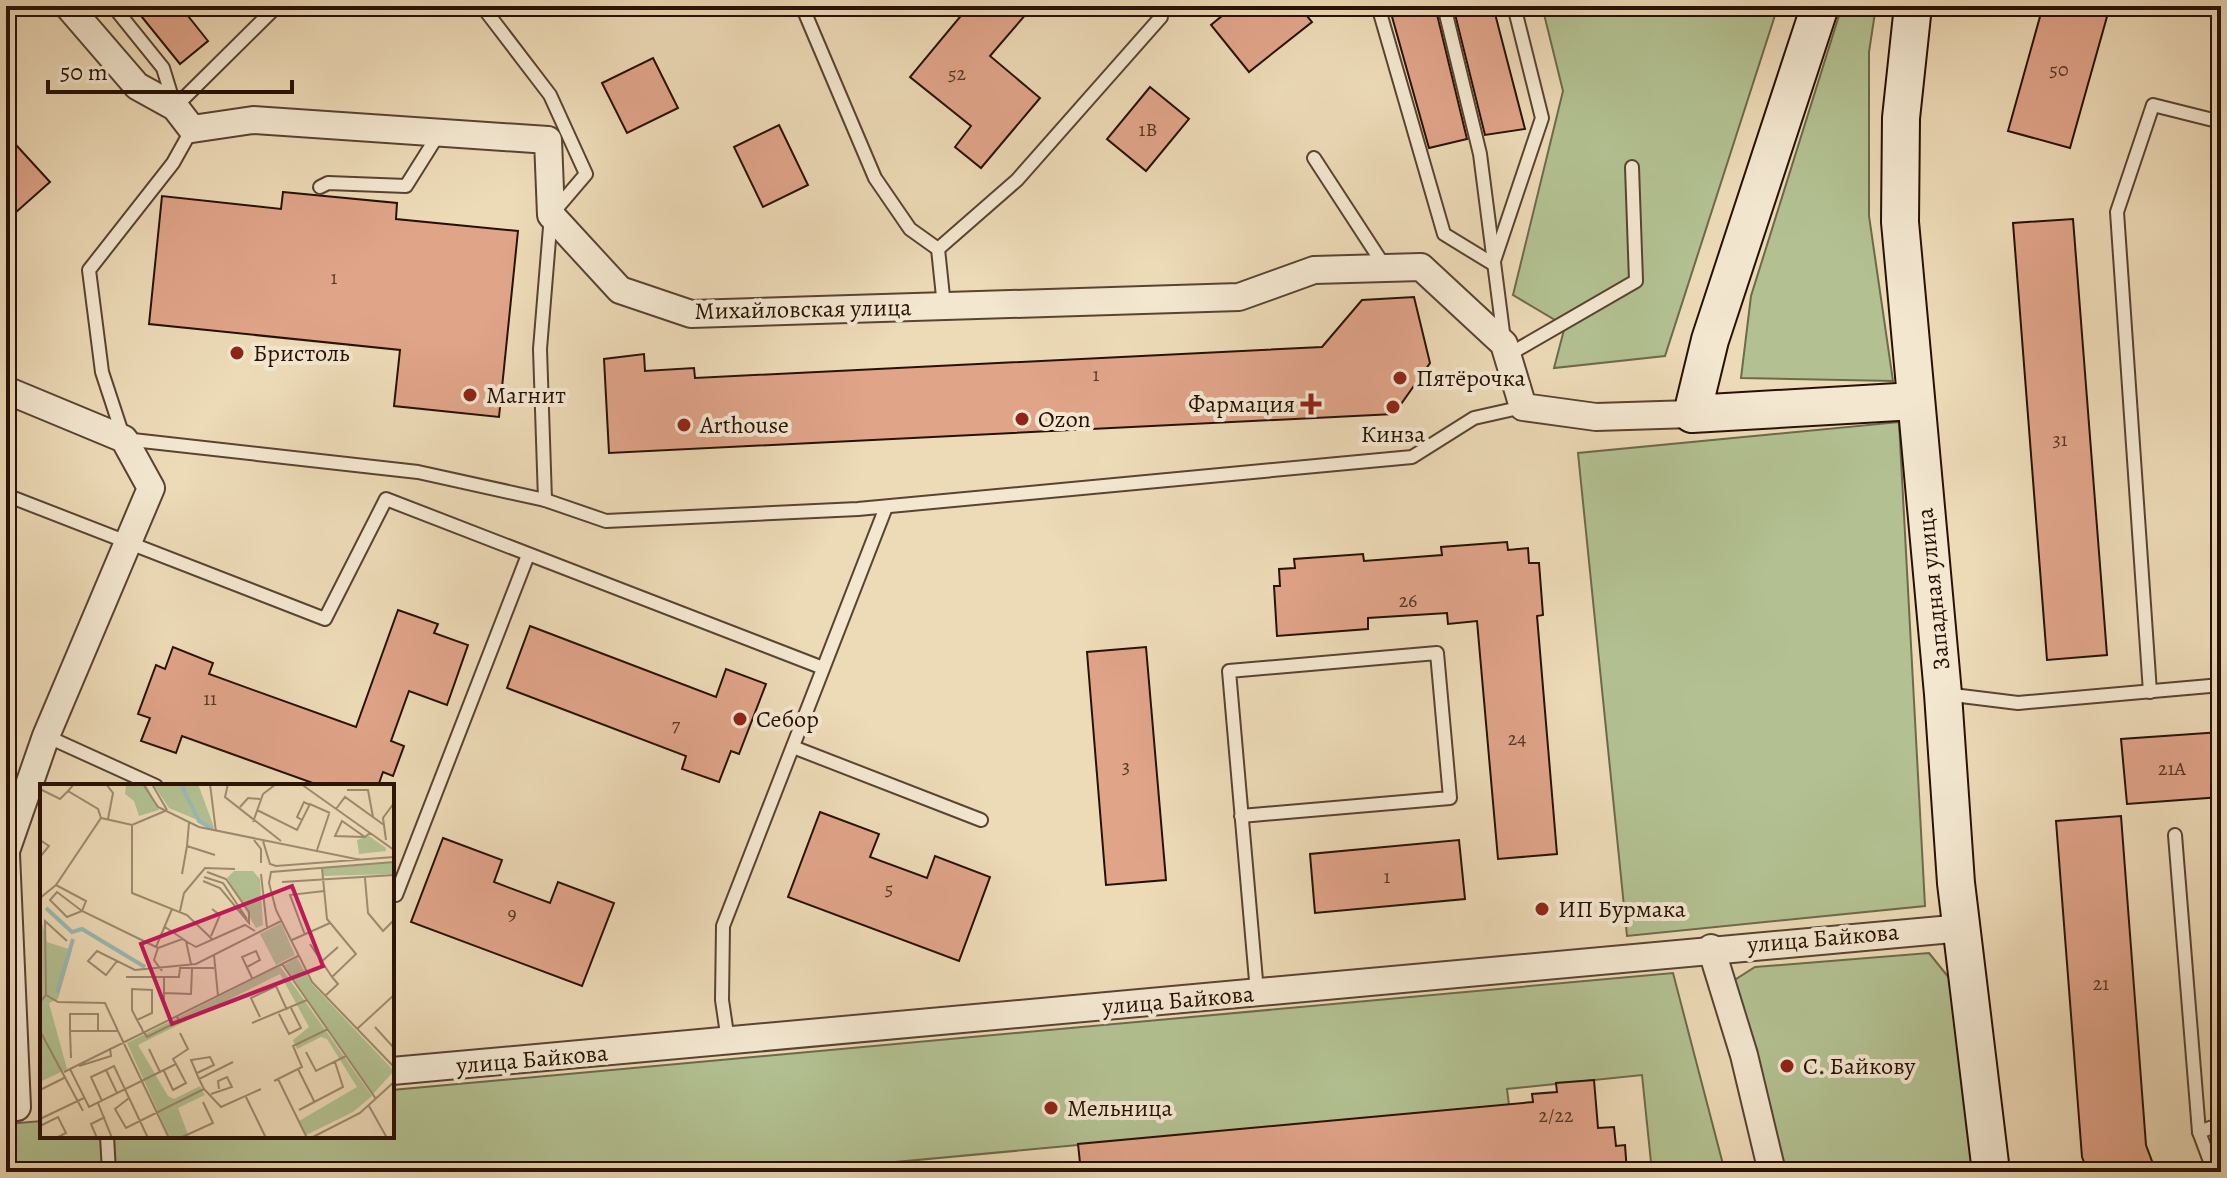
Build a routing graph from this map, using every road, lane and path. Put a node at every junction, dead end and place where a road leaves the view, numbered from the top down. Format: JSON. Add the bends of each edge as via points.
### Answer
{"nodes":[{"id":1,"x":68,"y":6,"type":"edge"},
{"id":2,"x":113,"y":6,"type":"edge"},
{"id":3,"x":277,"y":6,"type":"edge"},
{"id":4,"x":482,"y":6,"type":"edge"},
{"id":5,"x":802,"y":6,"type":"edge"},
{"id":6,"x":1161,"y":6,"type":"edge"},
{"id":7,"x":1378,"y":6,"type":"edge"},
{"id":8,"x":1444,"y":6,"type":"edge"},
{"id":9,"x":1514,"y":6,"type":"edge"},
{"id":10,"x":1820,"y":6,"type":"edge"},
{"id":11,"x":1913,"y":6,"type":"edge"},
{"id":12,"x":175,"y":107,"type":"junction"},
{"id":13,"x":2221,"y":122,"type":"edge"},
{"id":14,"x":192,"y":129,"type":"junction"},
{"id":15,"x":438,"y":135,"type":"junction"},
{"id":16,"x":1314,"y":158,"type":"dead end"},
{"id":17,"x":1632,"y":167,"type":"dead end"},
{"id":18,"x":320,"y":187,"type":"dead end"},
{"id":19,"x":551,"y":215,"type":"junction"},
{"id":20,"x":938,"y":249,"type":"junction"},
{"id":21,"x":1493,"y":264,"type":"junction"},
{"id":22,"x":1385,"y":267,"type":"junction"},
{"id":23,"x":944,"y":306,"type":"junction"},
{"id":24,"x":1506,"y":349,"type":"junction"},
{"id":25,"x":6,"y":390,"type":"edge"},
{"id":26,"x":1915,"y":401,"type":"junction"},
{"id":27,"x":1523,"y":407,"type":"junction"},
{"id":28,"x":1692,"y":414,"type":"junction"},
{"id":29,"x":124,"y":439,"type":"junction"},
{"id":30,"x":6,"y":495,"type":"edge"},
{"id":31,"x":545,"y":500,"type":"junction"},
{"id":32,"x":886,"y":507,"type":"junction"},
{"id":33,"x":125,"y":542,"type":"junction"},
{"id":34,"x":528,"y":555,"type":"junction"},
{"id":35,"x":823,"y":668,"type":"junction"},
{"id":36,"x":2221,"y":685,"type":"edge"},
{"id":37,"x":2150,"y":692,"type":"junction"},
{"id":38,"x":1943,"y":694,"type":"junction"},
{"id":39,"x":46,"y":736,"type":"junction"},
{"id":40,"x":793,"y":747,"type":"junction"},
{"id":41,"x":152,"y":784,"type":"edge"},
{"id":42,"x":1241,"y":816,"type":"junction"},
{"id":43,"x":981,"y":820,"type":"dead end"},
{"id":44,"x":2175,"y":835,"type":"dead end"},
{"id":45,"x":6,"y":852,"type":"edge"},
{"id":46,"x":394,"y":894,"type":"edge"},
{"id":47,"x":1963,"y":928,"type":"junction"},
{"id":48,"x":1711,"y":948,"type":"junction"},
{"id":49,"x":1257,"y":992,"type":"junction"},
{"id":50,"x":728,"y":1041,"type":"junction"},
{"id":51,"x":394,"y":1071,"type":"edge"},
{"id":52,"x":22,"y":1107,"type":"edge"},
{"id":53,"x":2221,"y":1124,"type":"edge"},
{"id":54,"x":2199,"y":1132,"type":"junction"},
{"id":55,"x":107,"y":1138,"type":"edge"},
{"id":56,"x":109,"y":1172,"type":"edge"},
{"id":57,"x":1772,"y":1172,"type":"edge"},
{"id":58,"x":1991,"y":1172,"type":"edge"},
{"id":59,"x":2214,"y":1172,"type":"edge"}],
"edges":[{"from":1,"to":12,"type":"street","via":[[137,86]]},
{"from":2,"to":12,"type":"lane","via":[[163,68]]},
{"from":3,"to":12,"type":"lane"},
{"from":4,"to":19,"type":"lane","via":[[550,95],[586,174]]},
{"from":5,"to":20,"type":"lane","via":[[875,178],[910,229]]},
{"from":6,"to":20,"type":"lane","via":[[1161,17],[1017,180]]},
{"from":7,"to":21,"type":"lane","via":[[1444,234]]},
{"from":8,"to":21,"type":"lane","via":[[1480,154]]},
{"from":9,"to":21,"type":"lane","via":[[1542,118]]},
{"from":10,"to":28,"type":"street","via":[[1710,340]]},
{"from":11,"to":26,"type":"street","name":"Западная улица","via":[[1901,118],[1900,222]]},
{"from":12,"to":14,"type":"street"},
{"from":13,"to":37,"type":"lane","via":[[2153,105],[2117,212]]},
{"from":14,"to":15,"type":"street","via":[[253,120]]},
{"from":14,"to":29,"type":"lane","via":[[173,163],[89,270],[102,372]]},
{"from":15,"to":18,"type":"lane","via":[[406,186]]},
{"from":15,"to":19,"type":"street","via":[[548,140]]},
{"from":16,"to":22,"type":"lane"},
{"from":17,"to":24,"type":"lane","via":[[1636,281]]},
{"from":19,"to":23,"type":"street","name":"Михайловская улица","via":[[620,290],[691,314]]},
{"from":19,"to":31,"type":"lane","via":[[540,349]]},
{"from":20,"to":23,"type":"lane"},
{"from":21,"to":24,"type":"lane"},
{"from":22,"to":23,"type":"street","name":"Михайловская улица","via":[[1314,270],[1239,297]]},
{"from":22,"to":24,"type":"street","name":"Михайловская улица","via":[[1421,267]]},
{"from":24,"to":27,"type":"street"},
{"from":25,"to":29,"type":"street"},
{"from":26,"to":28,"type":"street"},
{"from":26,"to":38,"type":"street","name":"Западная улица"},
{"from":27,"to":28,"type":"street","via":[[1596,417]]},
{"from":27,"to":32,"type":"lane","via":[[1474,418],[1412,457]]},
{"from":29,"to":31,"type":"lane","via":[[418,472]]},
{"from":29,"to":33,"type":"street","via":[[151,488]]},
{"from":30,"to":33,"type":"lane"},
{"from":31,"to":32,"type":"lane","via":[[606,521]]},
{"from":32,"to":35,"type":"lane"},
{"from":33,"to":34,"type":"lane","via":[[325,619],[386,499]]},
{"from":33,"to":39,"type":"street"},
{"from":34,"to":35,"type":"lane"},
{"from":34,"to":46,"type":"lane"},
{"from":35,"to":40,"type":"lane"},
{"from":36,"to":37,"type":"lane"},
{"from":37,"to":38,"type":"lane","via":[[2018,703]]},
{"from":38,"to":47,"type":"street","name":"Западная улица"},
{"from":39,"to":41,"type":"lane"},
{"from":39,"to":45,"type":"street"},
{"from":40,"to":43,"type":"lane"},
{"from":40,"to":50,"type":"lane","via":[[723,926],[722,1000]]},
{"from":42,"to":42,"type":"lane","via":[[1229,671],[1437,653],[1450,798]]},
{"from":42,"to":49,"type":"lane"},
{"from":44,"to":54,"type":"lane"},
{"from":45,"to":52,"type":"street"},
{"from":47,"to":48,"type":"street","name":"улица Байкова"},
{"from":47,"to":58,"type":"street","name":"Западная улица"},
{"from":48,"to":49,"type":"street","name":"улица Байкова"},
{"from":48,"to":57,"type":"street"},
{"from":49,"to":50,"type":"street","name":"улица Байкова"},
{"from":50,"to":51,"type":"street","name":"улица Байкова"},
{"from":53,"to":54,"type":"lane"},
{"from":54,"to":59,"type":"lane"},
{"from":55,"to":56,"type":"lane"}]}
